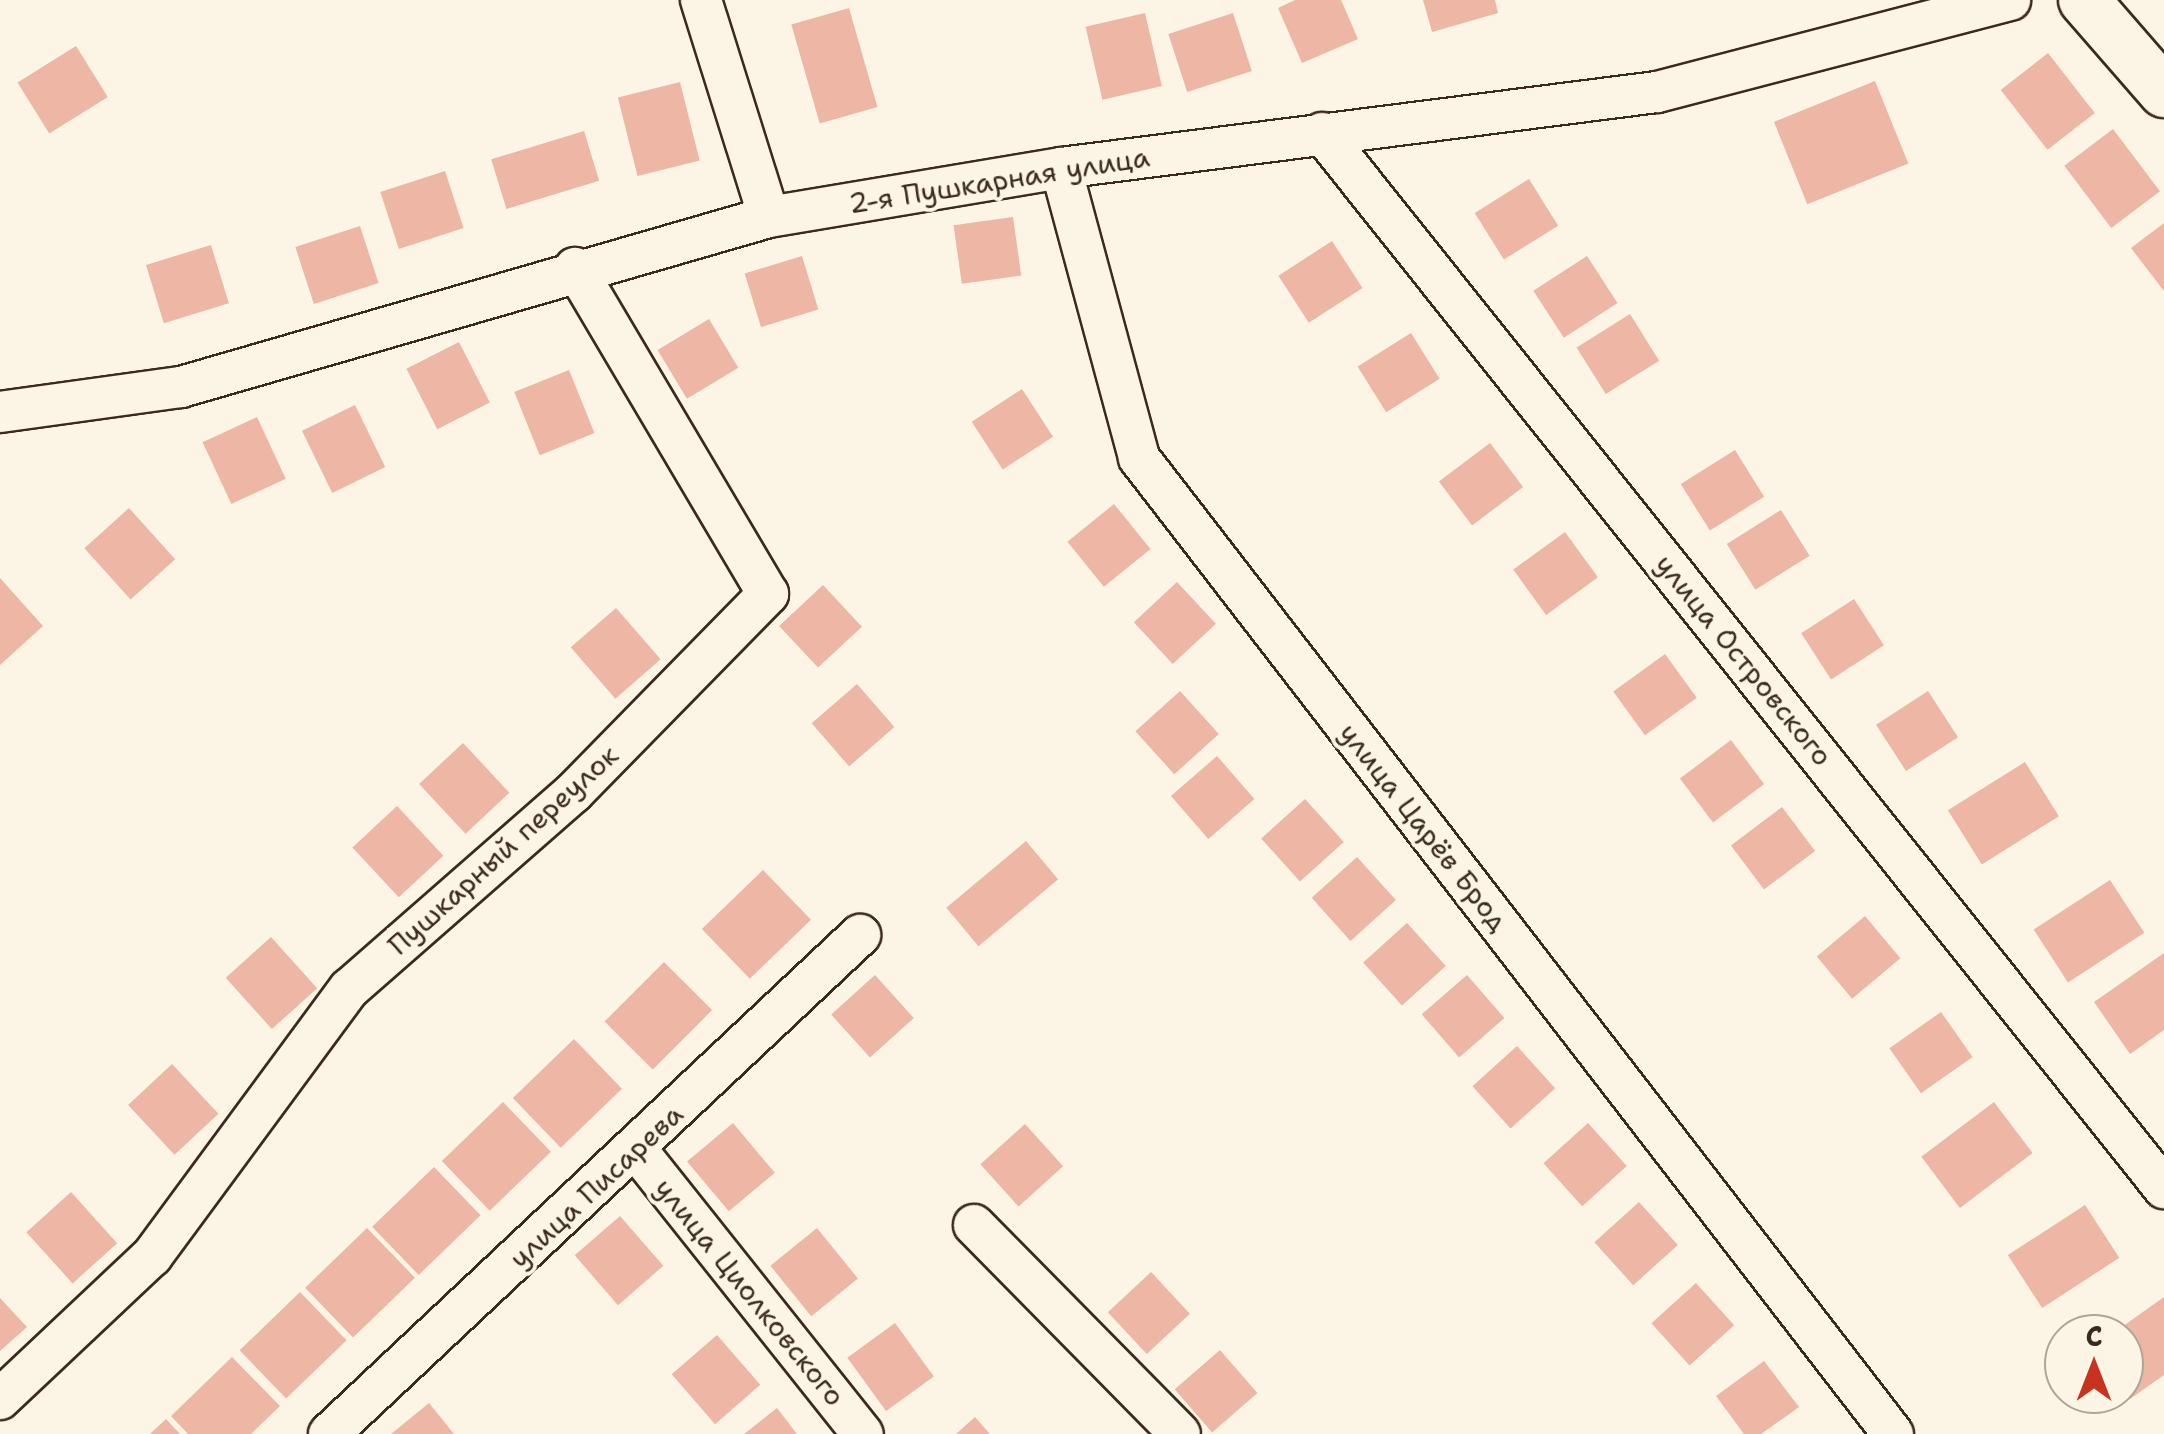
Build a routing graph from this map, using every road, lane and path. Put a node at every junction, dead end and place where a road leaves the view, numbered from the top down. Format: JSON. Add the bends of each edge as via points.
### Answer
{"nodes":[{"id":1,"x":701,"y":0,"type":"edge"},
{"id":2,"x":2010,"y":0,"type":"edge"},
{"id":3,"x":2084,"y":0,"type":"edge"},
{"id":4,"x":2164,"y":92,"type":"edge"},
{"id":5,"x":1322,"y":132,"type":"junction"},
{"id":6,"x":1062,"y":168,"type":"junction"},
{"id":7,"x":769,"y":216,"type":"junction"},
{"id":8,"x":575,"y":268,"type":"junction"},
{"id":9,"x":0,"y":412,"type":"edge"},
{"id":10,"x":860,"y":936,"type":"dead end"},
{"id":11,"x":636,"y":1149,"type":"junction"},
{"id":12,"x":2156,"y":1162,"type":"edge"},
{"id":13,"x":974,"y":1224,"type":"dead end"},
{"id":14,"x":0,"y":1399,"type":"edge"},
{"id":15,"x":329,"y":1434,"type":"edge"},
{"id":16,"x":863,"y":1434,"type":"edge"},
{"id":17,"x":1180,"y":1434,"type":"edge"},
{"id":18,"x":1893,"y":1434,"type":"edge"}],
"edges":[{"from":1,"to":7,"type":"street"},
{"from":2,"to":5,"type":"street","name":"2-я Пушкарная улица","via":[[1658,92]]},
{"from":3,"to":4,"type":"main road"},
{"from":5,"to":6,"type":"street","name":"2-я Пушкарная улица"},
{"from":5,"to":12,"type":"street","name":"улица Островского"},
{"from":6,"to":7,"type":"street","name":"2-я Пушкарная улица"},
{"from":6,"to":18,"type":"street","name":"улица Царёв Брод","via":[[1139,458]]},
{"from":7,"to":8,"type":"street","name":"2-я Пушкарная улица"},
{"from":8,"to":9,"type":"street","name":"2-я Пушкарная улица","via":[[180,387]]},
{"from":8,"to":14,"type":"street","name":"Пушкарный переулок","via":[[768,594],[573,793],[349,989],[152,1256]]},
{"from":10,"to":11,"type":"street","name":"улица Писарева"},
{"from":11,"to":15,"type":"street","name":"улица Писарева"},
{"from":11,"to":16,"type":"street","name":"улица Циолковского"},
{"from":13,"to":17,"type":"street"}]}
